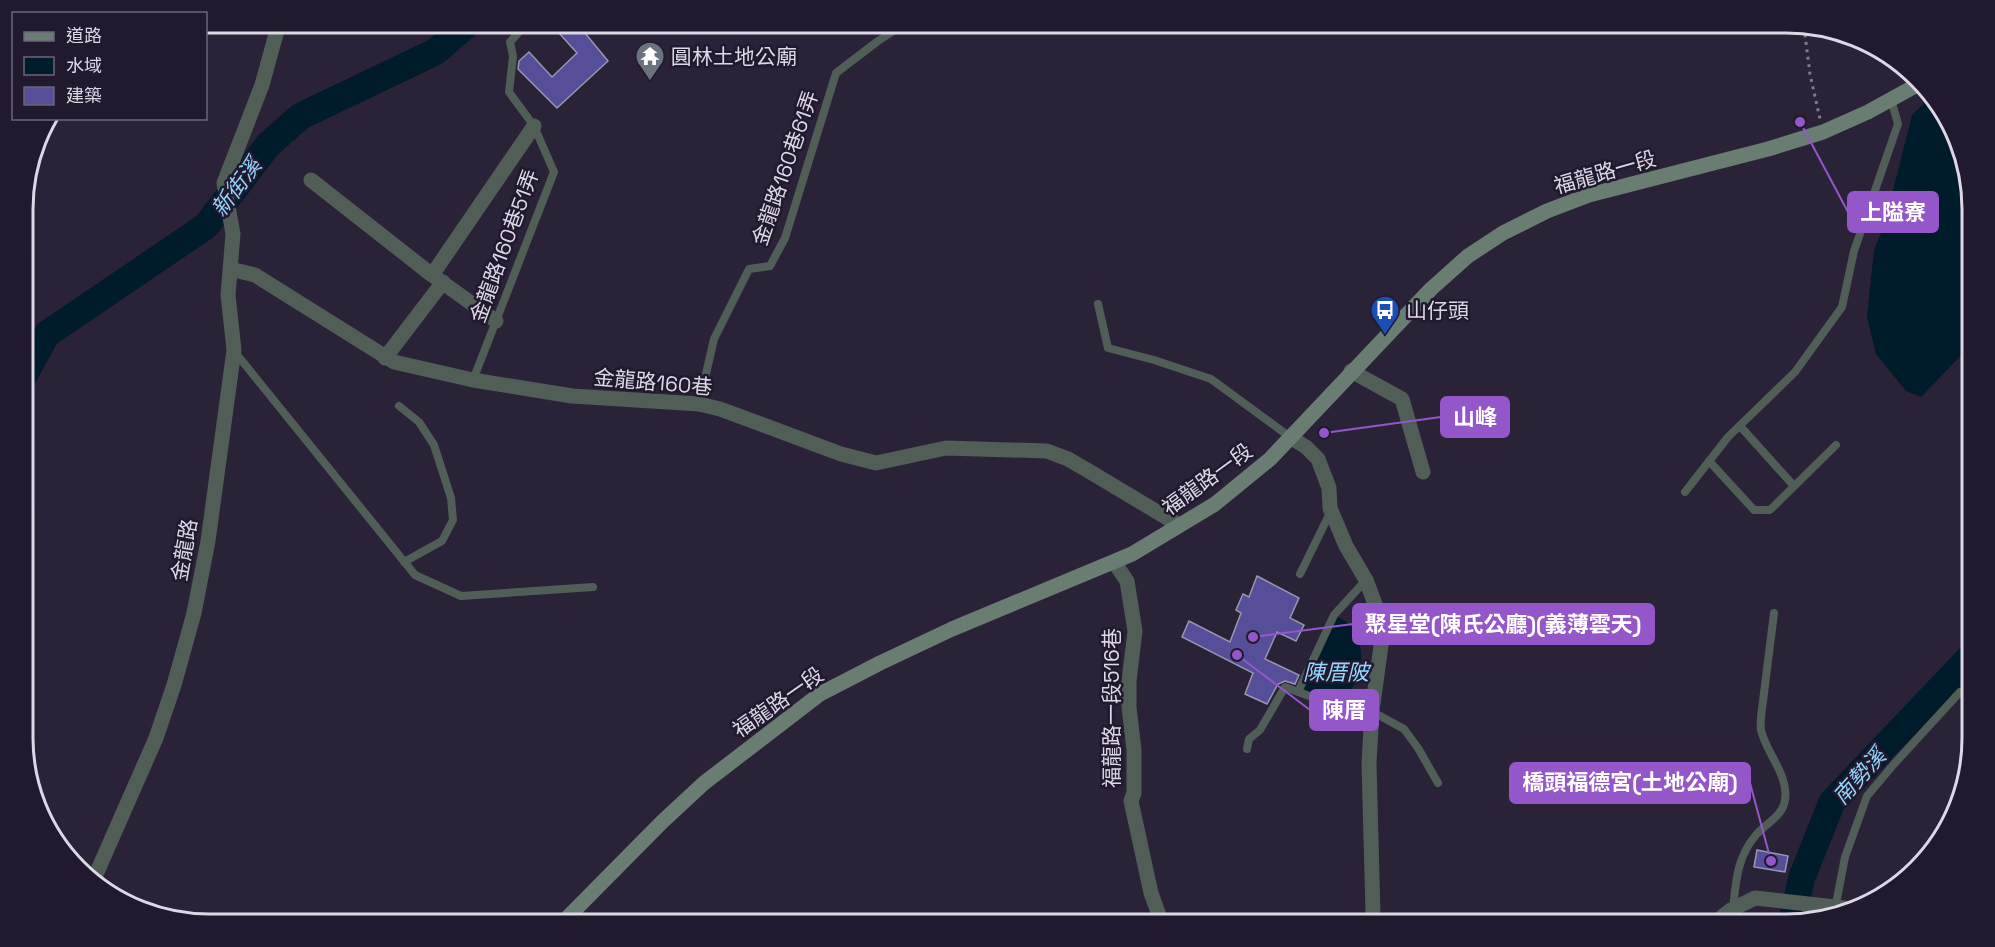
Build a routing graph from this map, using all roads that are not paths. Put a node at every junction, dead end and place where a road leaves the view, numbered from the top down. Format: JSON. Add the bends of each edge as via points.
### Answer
{"nodes":[{"id":1,"x":276,"y":33,"type":"edge"},
{"id":2,"x":518,"y":33,"type":"edge"},
{"id":3,"x":890,"y":33,"type":"edge"},
{"id":4,"x":1912,"y":88,"type":"edge"},
{"id":5,"x":1891,"y":99,"type":"junction"},
{"id":6,"x":534,"y":126,"type":"junction"},
{"id":7,"x":311,"y":180,"type":"dead end"},
{"id":8,"x":230,"y":269,"type":"junction"},
{"id":9,"x":438,"y":279,"type":"junction"},
{"id":10,"x":1098,"y":304,"type":"dead end"},
{"id":11,"x":496,"y":321,"type":"junction"},
{"id":12,"x":234,"y":350,"type":"junction"},
{"id":13,"x":385,"y":358,"type":"junction"},
{"id":14,"x":1351,"y":372,"type":"junction"},
{"id":15,"x":473,"y":380,"type":"junction"},
{"id":16,"x":699,"y":404,"type":"junction"},
{"id":17,"x":399,"y":406,"type":"dead end"},
{"id":18,"x":1740,"y":426,"type":"junction"},
{"id":19,"x":1290,"y":437,"type":"junction"},
{"id":20,"x":1836,"y":445,"type":"dead end"},
{"id":21,"x":1709,"y":461,"type":"junction"},
{"id":22,"x":1423,"y":472,"type":"dead end"},
{"id":23,"x":1794,"y":486,"type":"junction"},
{"id":24,"x":1685,"y":492,"type":"dead end"},
{"id":25,"x":1331,"y":510,"type":"junction"},
{"id":26,"x":1179,"y":525,"type":"junction"},
{"id":27,"x":404,"y":562,"type":"junction"},
{"id":28,"x":1114,"y":562,"type":"junction"},
{"id":29,"x":1300,"y":574,"type":"dead end"},
{"id":30,"x":1366,"y":580,"type":"junction"},
{"id":31,"x":593,"y":587,"type":"dead end"},
{"id":32,"x":1774,"y":613,"type":"dead end"},
{"id":33,"x":1298,"y":692,"type":"junction"},
{"id":34,"x":1962,"y":693,"type":"edge"},
{"id":35,"x":1372,"y":711,"type":"junction"},
{"id":36,"x":1247,"y":749,"type":"dead end"},
{"id":37,"x":1438,"y":783,"type":"dead end"},
{"id":38,"x":97,"y":873,"type":"edge"},
{"id":39,"x":1836,"y":907,"type":"edge"},
{"id":40,"x":1734,"y":908,"type":"junction"},
{"id":41,"x":1833,"y":908,"type":"edge"},
{"id":42,"x":571,"y":914,"type":"edge"},
{"id":43,"x":1159,"y":914,"type":"edge"},
{"id":44,"x":1373,"y":914,"type":"edge"},
{"id":45,"x":1726,"y":914,"type":"edge"}],
"edges":[{"from":1,"to":8,"type":"street","name":"金龍路","via":[[262,85],[224,183],[233,234]]},
{"from":2,"to":6,"type":"lane","name":"金龍路160巷51弄","via":[[510,42],[513,56],[509,92]]},
{"from":3,"to":16,"type":"lane","name":"金龍路160巷61弄","via":[[836,73],[785,238],[770,266],[749,269],[714,339]]},
{"from":4,"to":5,"type":"main road","name":"福龍路一段"},
{"from":5,"to":14,"type":"main road","name":"福龍路一段","via":[[1823,132],[1589,195],[1503,233],[1468,256],[1431,289]]},
{"from":5,"to":18,"type":"lane","via":[[1898,124],[1854,251],[1842,308],[1795,372]]},
{"from":6,"to":9,"type":"street"},
{"from":6,"to":11,"type":"lane","name":"金龍路160巷51弄","via":[[554,172]]},
{"from":7,"to":9,"type":"street"},
{"from":8,"to":12,"type":"street","name":"金龍路","via":[[228,295]]},
{"from":8,"to":13,"type":"street","name":"金龍路160巷","via":[[255,275]]},
{"from":9,"to":11,"type":"street"},
{"from":9,"to":13,"type":"street"},
{"from":10,"to":19,"type":"lane","via":[[1108,348],[1211,379]]},
{"from":11,"to":15,"type":"lane","name":"金龍路160巷51弄"},
{"from":12,"to":27,"type":"lane"},
{"from":12,"to":38,"type":"street","name":"金龍路","via":[[208,541],[194,613],[156,738]]},
{"from":13,"to":15,"type":"street","name":"金龍路160巷"},
{"from":14,"to":19,"type":"main road","name":"福龍路一段"},
{"from":14,"to":22,"type":"street","via":[[1402,399]]},
{"from":15,"to":16,"type":"street","name":"金龍路160巷","via":[[572,396]]},
{"from":16,"to":26,"type":"street","name":"金龍路160巷","via":[[876,463],[946,448],[1047,451],[1068,459]]},
{"from":17,"to":27,"type":"lane","via":[[418,422],[434,445],[451,498],[453,520],[442,541]]},
{"from":18,"to":21,"type":"lane"},
{"from":18,"to":23,"type":"lane"},
{"from":19,"to":25,"type":"street","via":[[1318,459],[1329,488]]},
{"from":19,"to":26,"type":"main road","name":"福龍路一段","via":[[1270,459],[1215,504]]},
{"from":20,"to":23,"type":"lane"},
{"from":21,"to":23,"type":"lane","via":[[1754,510],[1770,510]]},
{"from":21,"to":24,"type":"lane"},
{"from":25,"to":29,"type":"lane"},
{"from":25,"to":30,"type":"street"},
{"from":26,"to":28,"type":"main road","name":"福龍路一段"},
{"from":27,"to":31,"type":"lane","via":[[415,575],[461,596]]},
{"from":28,"to":42,"type":"main road","name":"福龍路一段","via":[[952,629],[820,694],[704,783]]},
{"from":28,"to":43,"type":"street","name":"福龍路一段516巷","via":[[1127,581],[1135,631],[1129,681],[1134,750],[1131,801],[1150,893]]},
{"from":30,"to":33,"type":"lane","via":[[1334,615]]},
{"from":30,"to":35,"type":"street","via":[[1381,620]]},
{"from":32,"to":40,"type":"lane","via":[[1761,731],[1784,783],[1785,801],[1745,852],[1737,869]]},
{"from":33,"to":35,"type":"lane","via":[[1333,705],[1351,700]]},
{"from":33,"to":36,"type":"lane","via":[[1285,687],[1260,729],[1249,739]]},
{"from":34,"to":39,"type":"lane","via":[[1866,796],[1845,857]]},
{"from":35,"to":37,"type":"lane","via":[[1404,729]]},
{"from":35,"to":44,"type":"street","via":[[1369,763]]},
{"from":40,"to":41,"type":"street","via":[[1755,898]]},
{"from":40,"to":45,"type":"street"}]}
